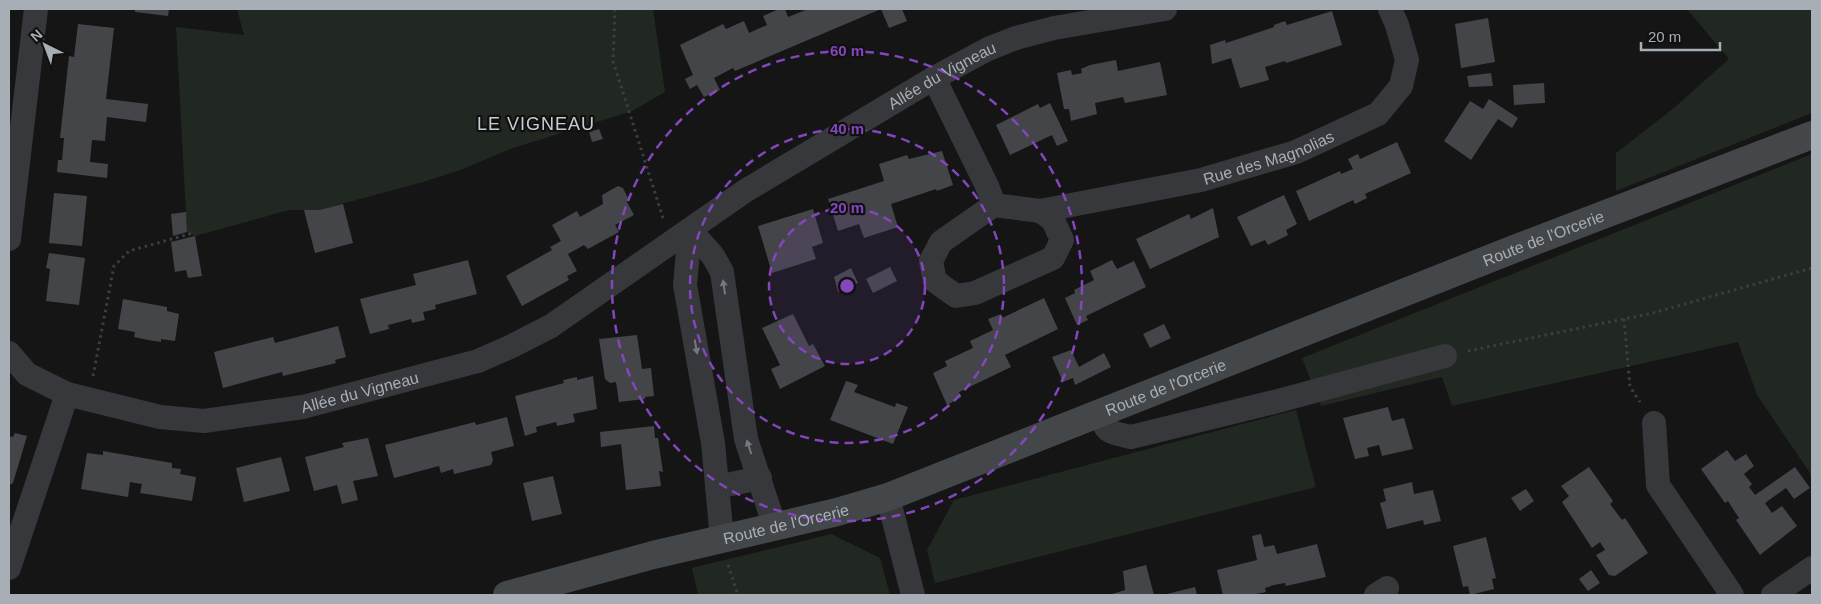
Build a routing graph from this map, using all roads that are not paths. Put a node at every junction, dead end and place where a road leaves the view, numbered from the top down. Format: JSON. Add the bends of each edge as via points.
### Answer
{"nodes":[{"id":1,"x":36,"y":9,"type":"edge"},
{"id":2,"x":1165,"y":9,"type":"edge"},
{"id":3,"x":1390,"y":9,"type":"edge"},
{"id":4,"x":934,"y":78,"type":"junction"},
{"id":5,"x":1812,"y":135,"type":"edge"},
{"id":6,"x":994,"y":206,"type":"junction"},
{"id":7,"x":1040,"y":211,"type":"junction"},
{"id":8,"x":680,"y":236,"type":"junction"},
{"id":9,"x":9,"y":239,"type":"edge"},
{"id":10,"x":9,"y":354,"type":"edge"},
{"id":11,"x":1445,"y":356,"type":"road end"},
{"id":12,"x":78,"y":396,"type":"junction"},
{"id":13,"x":1100,"y":413,"type":"junction"},
{"id":14,"x":1654,"y":424,"type":"road end"},
{"id":15,"x":760,"y":478,"type":"junction"},
{"id":16,"x":717,"y":487,"type":"junction"},
{"id":17,"x":888,"y":497,"type":"junction"},
{"id":18,"x":775,"y":527,"type":"junction"},
{"id":19,"x":722,"y":539,"type":"junction"},
{"id":20,"x":9,"y":568,"type":"edge"},
{"id":21,"x":1812,"y":568,"type":"edge"},
{"id":22,"x":507,"y":595,"type":"edge"},
{"id":23,"x":913,"y":595,"type":"edge"},
{"id":24,"x":1732,"y":595,"type":"edge"},
{"id":25,"x":1773,"y":595,"type":"edge"}],
"edges":[{"from":1,"to":9,"type":"street"},
{"from":2,"to":4,"type":"street","name":"Allée du Vigneau","via":[[1054,28],[1016,38]]},
{"from":3,"to":7,"type":"street","name":"Rue des Magnolias","via":[[1398,24],[1407,60],[1401,86],[1378,114],[1296,152],[1201,180]]},
{"from":4,"to":6,"type":"street"},
{"from":4,"to":8,"type":"street","name":"Allée du Vigneau","via":[[744,191]]},
{"from":5,"to":13,"type":"street","name":"Route de l'Orcerie"},
{"from":6,"to":7,"type":"street","name":"Rue des Magnolias"},
{"from":6,"to":7,"type":"street","via":[[942,242],[931,261],[935,281],[956,296],[975,294],[1052,258],[1062,240],[1053,220]]},
{"from":8,"to":12,"type":"street","name":"Allée du Vigneau","via":[[551,326],[510,348],[459,366],[303,407],[204,421],[160,417]]},
{"from":15,"to":8,"type":"street","one_way":true,"via":[[746,439],[722,272],[714,256]]},
{"from":8,"to":16,"type":"street","one_way":true},
{"from":10,"to":12,"type":"street","name":"Allée du Vigneau","via":[[27,374]]},
{"from":11,"to":13,"type":"street","via":[[1130,437],[1110,432],[1103,426]]},
{"from":12,"to":20,"type":"street"},
{"from":13,"to":17,"type":"street","name":"Route de l'Orcerie"},
{"from":14,"to":24,"type":"street","via":[[1658,485]]},
{"from":15,"to":16,"type":"street"},
{"from":15,"to":18,"type":"street"},
{"from":16,"to":19,"type":"street"},
{"from":17,"to":18,"type":"street","name":"Route de l'Orcerie"},
{"from":17,"to":23,"type":"street"},
{"from":18,"to":19,"type":"street","name":"Route de l'Orcerie"},
{"from":19,"to":22,"type":"street","name":"Route de l'Orcerie"},
{"from":21,"to":25,"type":"street"}]}
